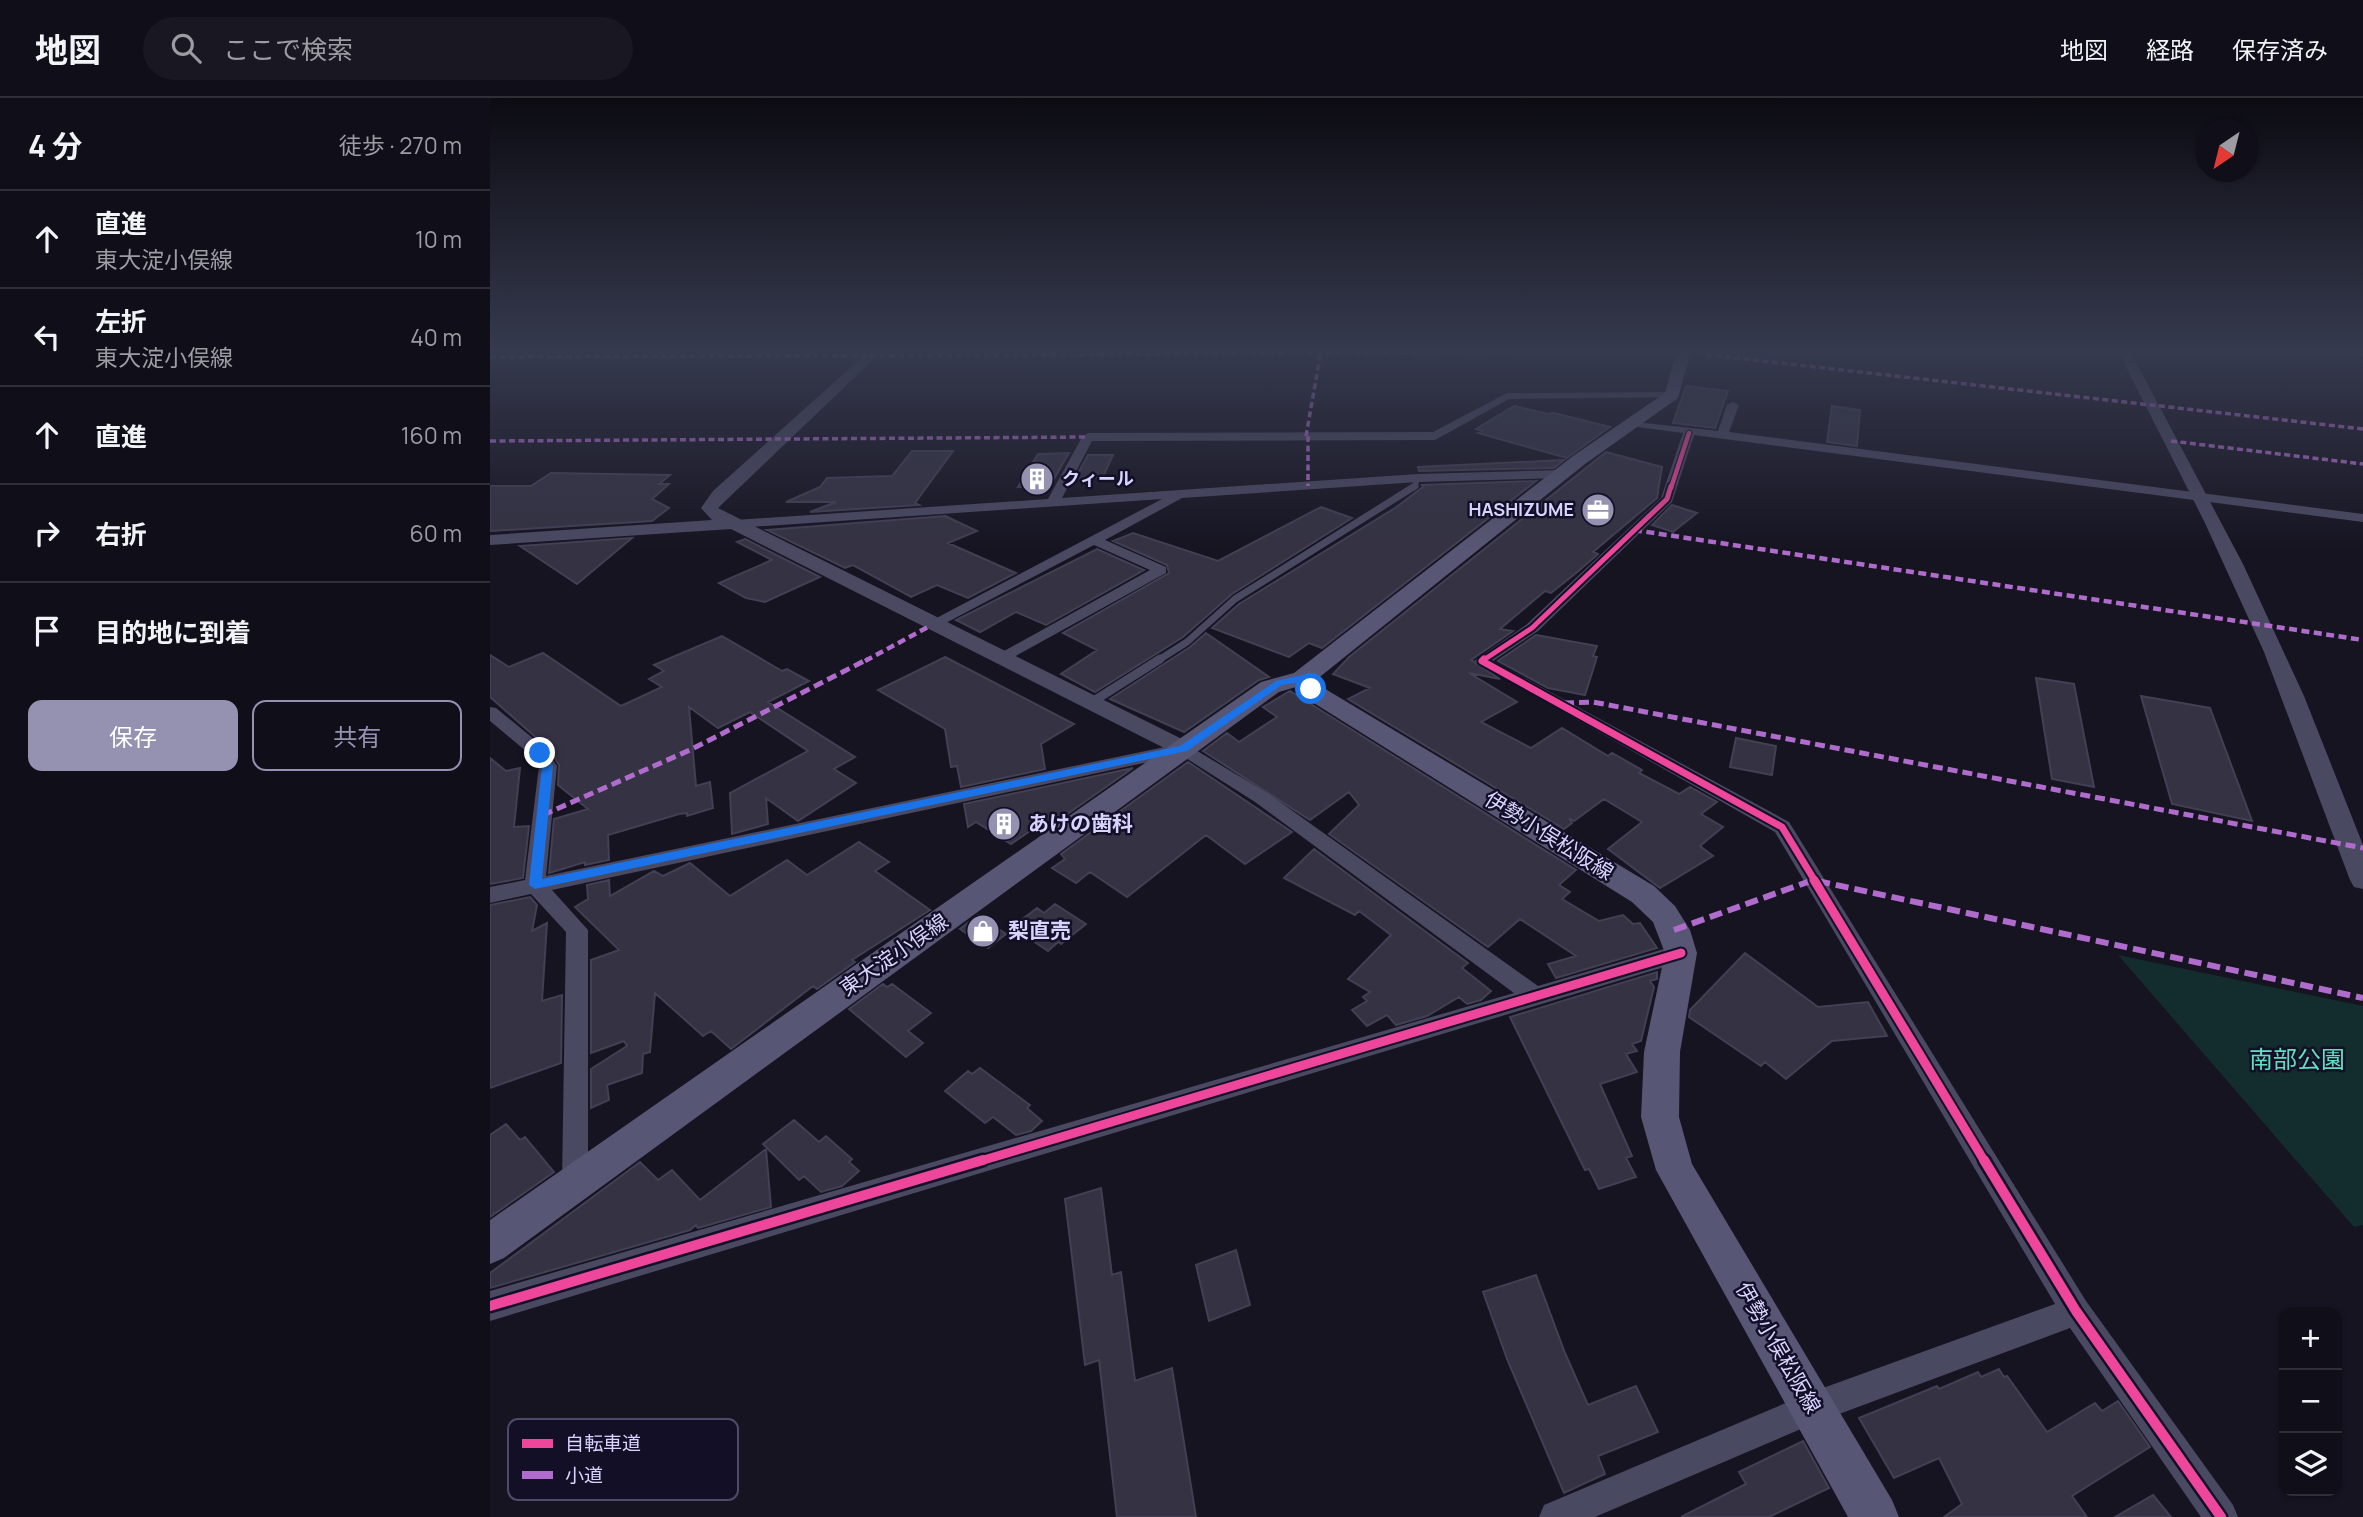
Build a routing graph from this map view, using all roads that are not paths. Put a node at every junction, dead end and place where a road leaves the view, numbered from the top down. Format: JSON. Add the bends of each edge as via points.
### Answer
{"nodes":[{"id":1,"x":803,"y":417,"type":"edge"},
{"id":2,"x":1469,"y":417,"type":"edge"},
{"id":3,"x":1639,"y":417,"type":"edge"},
{"id":4,"x":1729,"y":417,"type":"edge"},
{"id":5,"x":2159,"y":417,"type":"edge"},
{"id":6,"x":1630,"y":423,"type":"junction"},
{"id":7,"x":1689,"y":433,"type":"junction"},
{"id":8,"x":1723,"y":437,"type":"junction"},
{"id":9,"x":1561,"y":474,"type":"junction"},
{"id":10,"x":1418,"y":478,"type":"junction"},
{"id":11,"x":1183,"y":494,"type":"junction"},
{"id":12,"x":2201,"y":498,"type":"junction"},
{"id":13,"x":1053,"y":502,"type":"junction"},
{"id":14,"x":2363,"y":518,"type":"edge"},
{"id":15,"x":735,"y":524,"type":"junction"},
{"id":16,"x":490,"y":540,"type":"edge"},
{"id":17,"x":1094,"y":540,"type":"junction"},
{"id":18,"x":935,"y":623,"type":"junction"},
{"id":19,"x":1003,"y":658,"type":"junction"},
{"id":20,"x":1303,"y":678,"type":"junction"},
{"id":21,"x":1091,"y":702,"type":"junction"},
{"id":22,"x":490,"y":712,"type":"edge"},
{"id":23,"x":1184,"y":749,"type":"junction"},
{"id":24,"x":2363,"y":880,"type":"edge"},
{"id":25,"x":535,"y":885,"type":"junction"},
{"id":26,"x":490,"y":895,"type":"edge"},
{"id":27,"x":1681,"y":953,"type":"junction"},
{"id":28,"x":1535,"y":996,"type":"junction"},
{"id":29,"x":575,"y":1181,"type":"junction"},
{"id":30,"x":490,"y":1244,"type":"edge"},
{"id":31,"x":490,"y":1306,"type":"edge"},
{"id":32,"x":2076,"y":1311,"type":"junction"},
{"id":33,"x":1812,"y":1408,"type":"junction"},
{"id":34,"x":1556,"y":1517,"type":"edge"},
{"id":35,"x":1875,"y":1517,"type":"edge"},
{"id":36,"x":2221,"y":1517,"type":"edge"}],
"edges":[{"from":1,"to":15,"type":"street","via":[[709,508]]},
{"from":2,"to":13,"type":"street","via":[[1435,436],[1088,437]]},
{"from":3,"to":6,"type":"main road"},
{"from":4,"to":8,"type":"street"},
{"from":5,"to":12,"type":"street"},
{"from":6,"to":7,"type":"street"},
{"from":6,"to":9,"type":"main road"},
{"from":7,"to":8,"type":"street"},
{"from":7,"to":32,"type":"street","via":[[1667,499],[1532,628],[1482,661],[1782,827]]},
{"from":8,"to":12,"type":"street"},
{"from":9,"to":10,"type":"street"},
{"from":9,"to":20,"type":"main road"},
{"from":10,"to":11,"type":"street"},
{"from":10,"to":21,"type":"lane","via":[[1415,487],[1235,599],[1187,642]]},
{"from":11,"to":13,"type":"street"},
{"from":11,"to":17,"type":"street"},
{"from":12,"to":14,"type":"street"},
{"from":12,"to":24,"type":"street","via":[[2292,694]]},
{"from":13,"to":15,"type":"street"},
{"from":15,"to":16,"type":"street"},
{"from":15,"to":18,"type":"street"},
{"from":17,"to":18,"type":"street"},
{"from":17,"to":19,"type":"street","via":[[1161,570]]},
{"from":18,"to":19,"type":"street"},
{"from":19,"to":21,"type":"street"},
{"from":20,"to":23,"type":"main road","name":"東大淀小俣線","via":[[1270,687]]},
{"from":20,"to":27,"type":"main road","name":"伊勢小俣松阪線","via":[[1318,695],[1643,894],[1664,914]]},
{"from":21,"to":23,"type":"street"},
{"from":22,"to":25,"type":"street","via":[[540,753],[548,766]]},
{"from":23,"to":25,"type":"street"},
{"from":23,"to":28,"type":"street","via":[[1262,798]]},
{"from":23,"to":29,"type":"main road","name":"東大淀小俣線"},
{"from":25,"to":26,"type":"street"},
{"from":25,"to":29,"type":"street","via":[[577,930]]},
{"from":27,"to":28,"type":"street"},
{"from":27,"to":33,"type":"main road","name":"伊勢小俣松阪線","via":[[1662,1052],[1660,1117],[1675,1170]]},
{"from":28,"to":31,"type":"street"},
{"from":29,"to":30,"type":"main road","name":"東大淀小俣線"},
{"from":32,"to":33,"type":"street"},
{"from":32,"to":36,"type":"street"},
{"from":33,"to":34,"type":"street"},
{"from":33,"to":35,"type":"main road","name":"伊勢小俣松阪線"}]}
